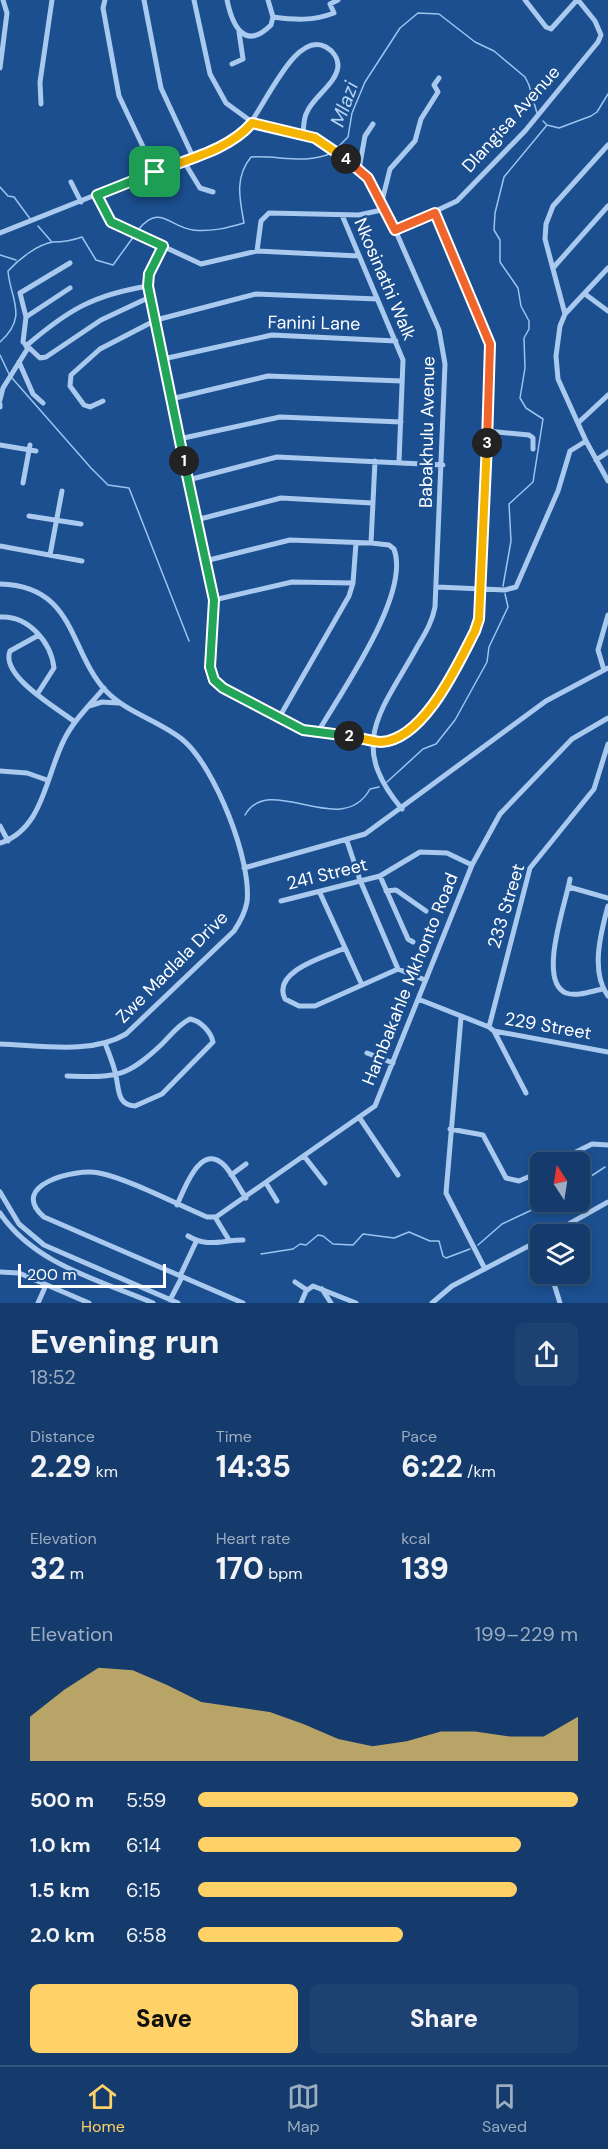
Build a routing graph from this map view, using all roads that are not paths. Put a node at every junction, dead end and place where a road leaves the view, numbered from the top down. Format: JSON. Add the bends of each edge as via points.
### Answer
{"nodes":[{"id":1,"x":3,"y":0,"type":"edge"},
{"id":2,"x":52,"y":0,"type":"edge"},
{"id":3,"x":105,"y":0,"type":"edge"},
{"id":4,"x":144,"y":0,"type":"edge"},
{"id":5,"x":194,"y":0,"type":"edge"},
{"id":6,"x":227,"y":0,"type":"edge"},
{"id":7,"x":338,"y":0,"type":"edge"},
{"id":8,"x":525,"y":0,"type":"edge"},
{"id":9,"x":577,"y":0,"type":"edge"},
{"id":10,"x":269,"y":1,"type":"edge"},
{"id":11,"x":273,"y":17,"type":"junction"},
{"id":12,"x":239,"y":32,"type":"junction"},
{"id":13,"x":232,"y":64,"type":"dead end"},
{"id":14,"x":0,"y":68,"type":"edge"},
{"id":15,"x":439,"y":78,"type":"dead end"},
{"id":16,"x":41,"y":104,"type":"dead end"},
{"id":17,"x":252,"y":123,"type":"junction"},
{"id":18,"x":373,"y":124,"type":"dead end"},
{"id":19,"x":303,"y":135,"type":"junction"},
{"id":20,"x":608,"y":145,"type":"edge"},
{"id":21,"x":192,"y":157,"type":"junction"},
{"id":22,"x":183,"y":160,"type":"junction"},
{"id":23,"x":359,"y":169,"type":"junction"},
{"id":24,"x":155,"y":172,"type":"junction"},
{"id":25,"x":72,"y":182,"type":"dead end"},
{"id":26,"x":213,"y":192,"type":"dead end"},
{"id":27,"x":97,"y":195,"type":"junction"},
{"id":28,"x":382,"y":201,"type":"junction"},
{"id":29,"x":81,"y":202,"type":"junction"},
{"id":30,"x":608,"y":206,"type":"edge"},
{"id":31,"x":386,"y":209,"type":"junction"},
{"id":32,"x":435,"y":213,"type":"junction"},
{"id":33,"x":342,"y":215,"type":"junction"},
{"id":34,"x":395,"y":230,"type":"junction"},
{"id":35,"x":0,"y":232,"type":"edge"},
{"id":36,"x":163,"y":246,"type":"junction"},
{"id":37,"x":257,"y":251,"type":"junction"},
{"id":38,"x":358,"y":256,"type":"junction"},
{"id":39,"x":70,"y":263,"type":"dead end"},
{"id":40,"x":553,"y":268,"type":"junction"},
{"id":41,"x":608,"y":268,"type":"edge"},
{"id":42,"x":148,"y":286,"type":"junction"},
{"id":43,"x":70,"y":288,"type":"dead end"},
{"id":44,"x":585,"y":294,"type":"junction"},
{"id":45,"x":150,"y":297,"type":"junction"},
{"id":46,"x":377,"y":298,"type":"junction"},
{"id":47,"x":608,"y":311,"type":"edge"},
{"id":48,"x":566,"y":314,"type":"junction"},
{"id":49,"x":26,"y":317,"type":"junction"},
{"id":50,"x":156,"y":320,"type":"junction"},
{"id":51,"x":396,"y":341,"type":"junction"},
{"id":52,"x":27,"y":347,"type":"junction"},
{"id":53,"x":163,"y":359,"type":"junction"},
{"id":54,"x":19,"y":362,"type":"junction"},
{"id":55,"x":402,"y":381,"type":"junction"},
{"id":56,"x":608,"y":395,"type":"edge"},
{"id":57,"x":171,"y":399,"type":"junction"},
{"id":58,"x":103,"y":401,"type":"dead end"},
{"id":59,"x":0,"y":404,"type":"edge"},
{"id":60,"x":43,"y":404,"type":"dead end"},
{"id":61,"x":401,"y":422,"type":"junction"},
{"id":62,"x":578,"y":423,"type":"junction"},
{"id":63,"x":487,"y":431,"type":"junction"},
{"id":64,"x":179,"y":439,"type":"junction"},
{"id":65,"x":586,"y":441,"type":"junction"},
{"id":66,"x":0,"y":445,"type":"edge"},
{"id":67,"x":29,"y":447,"type":"junction"},
{"id":68,"x":533,"y":449,"type":"dead end"},
{"id":69,"x":36,"y":451,"type":"dead end"},
{"id":70,"x":608,"y":452,"type":"edge"},
{"id":71,"x":596,"y":459,"type":"junction"},
{"id":72,"x":375,"y":461,"type":"junction"},
{"id":73,"x":399,"y":462,"type":"junction"},
{"id":74,"x":443,"y":465,"type":"junction"},
{"id":75,"x":188,"y":480,"type":"junction"},
{"id":76,"x":608,"y":481,"type":"edge"},
{"id":77,"x":23,"y":483,"type":"dead end"},
{"id":78,"x":62,"y":491,"type":"dead end"},
{"id":79,"x":372,"y":503,"type":"junction"},
{"id":80,"x":29,"y":516,"type":"dead end"},
{"id":81,"x":56,"y":520,"type":"junction"},
{"id":82,"x":196,"y":520,"type":"junction"},
{"id":83,"x":81,"y":524,"type":"dead end"},
{"id":84,"x":356,"y":543,"type":"junction"},
{"id":85,"x":371,"y":543,"type":"junction"},
{"id":86,"x":0,"y":546,"type":"edge"},
{"id":87,"x":50,"y":555,"type":"junction"},
{"id":88,"x":82,"y":561,"type":"dead end"},
{"id":89,"x":205,"y":561,"type":"junction"},
{"id":90,"x":353,"y":583,"type":"junction"},
{"id":91,"x":0,"y":584,"type":"edge"},
{"id":92,"x":437,"y":587,"type":"junction"},
{"id":93,"x":480,"y":590,"type":"junction"},
{"id":94,"x":214,"y":600,"type":"junction"},
{"id":95,"x":608,"y":615,"type":"edge"},
{"id":96,"x":0,"y":617,"type":"edge"},
{"id":97,"x":39,"y":635,"type":"junction"},
{"id":98,"x":606,"y":669,"type":"edge"},
{"id":99,"x":104,"y":688,"type":"junction"},
{"id":100,"x":38,"y":693,"type":"junction"},
{"id":101,"x":120,"y":703,"type":"junction"},
{"id":102,"x":88,"y":707,"type":"junction"},
{"id":103,"x":280,"y":716,"type":"junction"},
{"id":104,"x":608,"y":718,"type":"edge"},
{"id":105,"x":75,"y":722,"type":"junction"},
{"id":106,"x":318,"y":732,"type":"junction"},
{"id":107,"x":372,"y":738,"type":"junction"},
{"id":108,"x":608,"y":744,"type":"edge"},
{"id":109,"x":0,"y":771,"type":"edge"},
{"id":110,"x":47,"y":780,"type":"junction"},
{"id":111,"x":402,"y":809,"type":"junction"},
{"id":112,"x":0,"y":826,"type":"edge"},
{"id":113,"x":8,"y":841,"type":"junction"},
{"id":114,"x":346,"y":841,"type":"junction"},
{"id":115,"x":0,"y":843,"type":"edge"},
{"id":116,"x":472,"y":866,"type":"junction"},
{"id":117,"x":244,"y":868,"type":"junction"},
{"id":118,"x":380,"y":876,"type":"junction"},
{"id":119,"x":570,"y":879,"type":"dead end"},
{"id":120,"x":360,"y":880,"type":"junction"},
{"id":121,"x":569,"y":887,"type":"junction"},
{"id":122,"x":386,"y":891,"type":"junction"},
{"id":123,"x":320,"y":893,"type":"junction"},
{"id":124,"x":608,"y":898,"type":"edge"},
{"id":125,"x":281,"y":901,"type":"dead end"},
{"id":126,"x":608,"y":906,"type":"edge"},
{"id":127,"x":426,"y":911,"type":"dead end"},
{"id":128,"x":413,"y":942,"type":"dead end"},
{"id":129,"x":345,"y":948,"type":"junction"},
{"id":130,"x":398,"y":969,"type":"junction"},
{"id":131,"x":425,"y":980,"type":"junction"},
{"id":132,"x":362,"y":985,"type":"junction"},
{"id":133,"x":603,"y":989,"type":"junction"},
{"id":134,"x":608,"y":996,"type":"edge"},
{"id":135,"x":418,"y":999,"type":"junction"},
{"id":136,"x":461,"y":1017,"type":"junction"},
{"id":137,"x":492,"y":1029,"type":"junction"},
{"id":138,"x":105,"y":1043,"type":"junction"},
{"id":139,"x":0,"y":1044,"type":"edge"},
{"id":140,"x":608,"y":1052,"type":"edge"},
{"id":141,"x":367,"y":1053,"type":"dead end"},
{"id":142,"x":393,"y":1063,"type":"junction"},
{"id":143,"x":67,"y":1076,"type":"dead end"},
{"id":144,"x":116,"y":1076,"type":"junction"},
{"id":145,"x":526,"y":1093,"type":"dead end"},
{"id":146,"x":359,"y":1117,"type":"junction"},
{"id":147,"x":450,"y":1129,"type":"junction"},
{"id":148,"x":608,"y":1146,"type":"edge"},
{"id":149,"x":575,"y":1152,"type":"edge"},
{"id":150,"x":304,"y":1156,"type":"junction"},
{"id":151,"x":246,"y":1164,"type":"dead end"},
{"id":152,"x":231,"y":1175,"type":"junction"},
{"id":153,"x":398,"y":1175,"type":"dead end"},
{"id":154,"x":530,"y":1176,"type":"edge"},
{"id":155,"x":266,"y":1183,"type":"junction"},
{"id":156,"x":325,"y":1183,"type":"dead end"},
{"id":157,"x":0,"y":1192,"type":"edge"},
{"id":158,"x":246,"y":1198,"type":"junction"},
{"id":159,"x":277,"y":1201,"type":"dead end"},
{"id":160,"x":608,"y":1202,"type":"edge"},
{"id":161,"x":177,"y":1205,"type":"junction"},
{"id":162,"x":0,"y":1213,"type":"edge"},
{"id":163,"x":214,"y":1217,"type":"junction"},
{"id":164,"x":569,"y":1224,"type":"edge"},
{"id":165,"x":188,"y":1236,"type":"dead end"},
{"id":166,"x":229,"y":1240,"type":"junction"},
{"id":167,"x":243,"y":1240,"type":"dead end"},
{"id":168,"x":196,"y":1242,"type":"junction"},
{"id":169,"x":530,"y":1245,"type":"edge"},
{"id":170,"x":485,"y":1269,"type":"junction"},
{"id":171,"x":0,"y":1272,"type":"edge"},
{"id":172,"x":181,"y":1276,"type":"junction"},
{"id":173,"x":295,"y":1282,"type":"dead end"},
{"id":174,"x":554,"y":1284,"type":"edge"},
{"id":175,"x":46,"y":1285,"type":"junction"},
{"id":176,"x":321,"y":1288,"type":"junction"},
{"id":177,"x":307,"y":1290,"type":"junction"},
{"id":178,"x":170,"y":1300,"type":"junction"},
{"id":179,"x":38,"y":1303,"type":"edge"},
{"id":180,"x":89,"y":1303,"type":"edge"},
{"id":181,"x":153,"y":1303,"type":"edge"},
{"id":182,"x":178,"y":1303,"type":"edge"},
{"id":183,"x":243,"y":1303,"type":"edge"},
{"id":184,"x":301,"y":1303,"type":"edge"},
{"id":185,"x":331,"y":1303,"type":"edge"},
{"id":186,"x":356,"y":1303,"type":"edge"},
{"id":187,"x":432,"y":1303,"type":"edge"},
{"id":188,"x":560,"y":1303,"type":"edge"}],
"edges":[{"from":1,"to":14,"type":"street","via":[[7,13]]},
{"from":2,"to":16,"type":"street","via":[[40,82]]},
{"from":3,"to":24,"type":"street","via":[[104,16],[120,96]]},
{"from":4,"to":21,"type":"street","via":[[161,88]]},
{"from":5,"to":17,"type":"street","name":"Babakhulu Avenue","via":[[214,85],[226,103]]},
{"from":6,"to":12,"type":"street"},
{"from":7,"to":11,"type":"street","via":[[330,4],[334,13],[314,20]]},
{"from":8,"to":9,"type":"street","via":[[551,29]]},
{"from":9,"to":32,"type":"street","name":"Dlangisa Avenue","via":[[598,26],[601,35],[597,42],[525,131],[457,201]]},
{"from":10,"to":11,"type":"street"},
{"from":11,"to":12,"type":"street","via":[[272,25],[261,33]]},
{"from":12,"to":13,"type":"street","via":[[243,59]]},
{"from":15,"to":28,"type":"street","via":[[434,85],[438,92],[421,119],[415,141],[390,169]]},
{"from":17,"to":19,"type":"street","name":"Babakhulu Avenue"},
{"from":17,"to":19,"type":"street","via":[[298,53],[314,44],[331,51],[337,69],[307,111]]},
{"from":17,"to":21,"type":"street","via":[[236,140]]},
{"from":18,"to":23,"type":"street","via":[[365,136]]},
{"from":19,"to":23,"type":"street","name":"Babakhulu Avenue","via":[[330,147]]},
{"from":20,"to":40,"type":"street","via":[[548,216],[545,239]]},
{"from":21,"to":22,"type":"street"},
{"from":22,"to":24,"type":"street"},
{"from":22,"to":26,"type":"street","via":[[200,188]]},
{"from":23,"to":28,"type":"street","name":"Babakhulu Avenue"},
{"from":24,"to":27,"type":"street"},
{"from":25,"to":29,"type":"street"},
{"from":27,"to":29,"type":"street"},
{"from":27,"to":36,"type":"street","via":[[111,222]]},
{"from":28,"to":31,"type":"street","name":"Babakhulu Avenue"},
{"from":29,"to":35,"type":"street"},
{"from":30,"to":40,"type":"street"},
{"from":31,"to":33,"type":"street"},
{"from":31,"to":34,"type":"street","name":"Babakhulu Avenue"},
{"from":32,"to":34,"type":"street","name":"Dlangisa Avenue"},
{"from":32,"to":63,"type":"street","via":[[490,344]]},
{"from":33,"to":37,"type":"street","via":[[269,213],[261,221]]},
{"from":33,"to":38,"type":"street","name":"Nkosinathi Walk"},
{"from":34,"to":74,"type":"street","name":"Babakhulu Avenue","via":[[442,337],[446,364]]},
{"from":36,"to":37,"type":"street","via":[[201,264]]},
{"from":36,"to":42,"type":"street","via":[[149,274]]},
{"from":37,"to":38,"type":"street"},
{"from":38,"to":46,"type":"street","name":"Nkosinathi Walk"},
{"from":39,"to":49,"type":"street","via":[[23,290],[20,297]]},
{"from":40,"to":48,"type":"street"},
{"from":41,"to":44,"type":"street"},
{"from":42,"to":45,"type":"street"},
{"from":42,"to":52,"type":"street","via":[[94,299]]},
{"from":43,"to":49,"type":"street"},
{"from":44,"to":47,"type":"street"},
{"from":44,"to":48,"type":"street"},
{"from":45,"to":50,"type":"street"},
{"from":45,"to":52,"type":"street","via":[[101,320],[46,357],[40,358]]},
{"from":46,"to":50,"type":"street","via":[[261,294]]},
{"from":46,"to":51,"type":"street","name":"Nkosinathi Walk"},
{"from":48,"to":62,"type":"street","via":[[560,326],[556,364],[561,388]]},
{"from":49,"to":52,"type":"street","via":[[22,336]]},
{"from":50,"to":53,"type":"street"},
{"from":50,"to":58,"type":"street","via":[[100,350],[71,375],[70,386],[84,405]]},
{"from":51,"to":53,"type":"street","name":"Fanini Lane","via":[[272,335]]},
{"from":51,"to":55,"type":"street","name":"Nkosinathi Walk","via":[[403,360]]},
{"from":52,"to":54,"type":"street"},
{"from":53,"to":57,"type":"street"},
{"from":54,"to":59,"type":"street","via":[[3,387]]},
{"from":54,"to":60,"type":"street","via":[[34,395]]},
{"from":55,"to":57,"type":"street","via":[[268,376]]},
{"from":55,"to":61,"type":"street","name":"Nkosinathi Walk"},
{"from":56,"to":62,"type":"street"},
{"from":57,"to":64,"type":"street"},
{"from":61,"to":64,"type":"street","via":[[280,417]]},
{"from":61,"to":73,"type":"street","name":"Nkosinathi Walk"},
{"from":62,"to":65,"type":"street"},
{"from":63,"to":68,"type":"street","via":[[530,435]]},
{"from":63,"to":93,"type":"street"},
{"from":64,"to":75,"type":"street"},
{"from":65,"to":71,"type":"street"},
{"from":65,"to":93,"type":"street","via":[[570,451],[558,491],[518,584],[509,590]]},
{"from":66,"to":67,"type":"street"},
{"from":67,"to":69,"type":"street"},
{"from":67,"to":77,"type":"street"},
{"from":70,"to":71,"type":"street"},
{"from":71,"to":76,"type":"street"},
{"from":72,"to":73,"type":"street"},
{"from":72,"to":75,"type":"street","via":[[277,457]]},
{"from":72,"to":79,"type":"street"},
{"from":73,"to":74,"type":"street"},
{"from":74,"to":92,"type":"street","name":"Babakhulu Avenue"},
{"from":75,"to":82,"type":"street"},
{"from":78,"to":81,"type":"street"},
{"from":79,"to":82,"type":"street","via":[[281,498]]},
{"from":79,"to":85,"type":"street"},
{"from":80,"to":81,"type":"street"},
{"from":81,"to":83,"type":"street"},
{"from":81,"to":87,"type":"street"},
{"from":82,"to":89,"type":"street"},
{"from":84,"to":85,"type":"street"},
{"from":84,"to":89,"type":"street","via":[[278,541]]},
{"from":84,"to":90,"type":"street"},
{"from":85,"to":106,"type":"street","via":[[394,549],[395,582],[386,614]]},
{"from":86,"to":87,"type":"street"},
{"from":87,"to":88,"type":"street"},
{"from":89,"to":94,"type":"street"},
{"from":90,"to":94,"type":"street","via":[[280,583]]},
{"from":90,"to":103,"type":"street"},
{"from":91,"to":99,"type":"street","name":"Zwe Madlala Drive","via":[[32,591],[64,616]]},
{"from":92,"to":93,"type":"street"},
{"from":92,"to":107,"type":"street","name":"Babakhulu Avenue","via":[[431,623],[380,712]]},
{"from":93,"to":107,"type":"street","via":[[478,625],[436,702],[398,735],[382,741]]},
{"from":94,"to":103,"type":"street","via":[[210,667],[214,680]]},
{"from":95,"to":98,"type":"street","via":[[598,650]]},
{"from":96,"to":97,"type":"street","via":[[27,623]]},
{"from":97,"to":100,"type":"street","via":[[54,668]]},
{"from":97,"to":100,"type":"street","via":[[14,648],[7,659],[14,675]]},
{"from":98,"to":111,"type":"street","via":[[546,701]]},
{"from":99,"to":101,"type":"street","name":"Zwe Madlala Drive"},
{"from":99,"to":102,"type":"street"},
{"from":100,"to":105,"type":"street"},
{"from":101,"to":102,"type":"street","via":[[102,702]]},
{"from":101,"to":117,"type":"street","name":"Zwe Madlala Drive","via":[[168,728],[195,751],[220,791]]},
{"from":102,"to":105,"type":"street"},
{"from":103,"to":106,"type":"street","via":[[298,729]]},
{"from":104,"to":116,"type":"street","name":"Hambakahle Mkhonto Road","via":[[572,739],[512,798]]},
{"from":105,"to":110,"type":"street"},
{"from":106,"to":107,"type":"street"},
{"from":107,"to":111,"type":"street","name":"Babakhulu Avenue","via":[[375,770]]},
{"from":108,"to":137,"type":"street","name":"233 Street","via":[[594,789],[530,868]]},
{"from":109,"to":110,"type":"street","via":[[21,771]]},
{"from":110,"to":113,"type":"street","via":[[35,815]]},
{"from":111,"to":114,"type":"street","via":[[370,831]]},
{"from":112,"to":113,"type":"street"},
{"from":113,"to":115,"type":"street"},
{"from":114,"to":117,"type":"street"},
{"from":114,"to":120,"type":"street"},
{"from":116,"to":118,"type":"street","name":"241 Street","via":[[447,853],[432,851],[413,855]]},
{"from":116,"to":131,"type":"street","name":"Hambakahle Mkhonto Road"},
{"from":117,"to":138,"type":"street","name":"Zwe Madlala Drive","via":[[247,903],[234,931],[126,1035]]},
{"from":118,"to":120,"type":"street","name":"241 Street"},
{"from":118,"to":122,"type":"street","name":"241 Street"},
{"from":119,"to":121,"type":"street"},
{"from":120,"to":123,"type":"street","name":"241 Street"},
{"from":120,"to":130,"type":"street"},
{"from":121,"to":124,"type":"street"},
{"from":121,"to":133,"type":"street","via":[[553,957],[554,980],[561,990],[571,994]]},
{"from":122,"to":127,"type":"street","name":"241 Street","via":[[396,890]]},
{"from":122,"to":128,"type":"street","name":"241 Street","via":[[408,939]]},
{"from":123,"to":125,"type":"street","name":"241 Street"},
{"from":123,"to":129,"type":"street"},
{"from":126,"to":133,"type":"street","via":[[600,941]]},
{"from":129,"to":132,"type":"street"},
{"from":129,"to":132,"type":"street","via":[[296,970],[284,981],[283,994],[291,1003],[308,1007]]},
{"from":130,"to":131,"type":"street"},
{"from":130,"to":132,"type":"street"},
{"from":131,"to":135,"type":"street","name":"Hambakahle Mkhonto Road"},
{"from":133,"to":134,"type":"street"},
{"from":135,"to":136,"type":"street","name":"229 Street"},
{"from":135,"to":142,"type":"street","name":"Hambakahle Mkhonto Road"},
{"from":136,"to":137,"type":"street","name":"229 Street"},
{"from":136,"to":147,"type":"street"},
{"from":137,"to":140,"type":"street","name":"229 Street"},
{"from":137,"to":145,"type":"street"},
{"from":138,"to":139,"type":"street","name":"Zwe Madlala Drive"},
{"from":138,"to":144,"type":"street"},
{"from":141,"to":142,"type":"street"},
{"from":142,"to":146,"type":"street","name":"Hambakahle Mkhonto Road","via":[[375,1106]]},
{"from":143,"to":144,"type":"street"},
{"from":144,"to":144,"type":"street","via":[[121,1099],[129,1106],[140,1105],[162,1094],[204,1054],[212,1045],[211,1036],[197,1021],[187,1020],[137,1067]]},
{"from":146,"to":150,"type":"street","name":"Hambakahle Mkhonto Road"},
{"from":146,"to":153,"type":"street"},
{"from":147,"to":154,"type":"street","via":[[483,1135],[506,1178],[519,1181]]},
{"from":147,"to":170,"type":"street","via":[[446,1193]]},
{"from":148,"to":149,"type":"street","via":[[596,1143]]},
{"from":150,"to":155,"type":"street","name":"Hambakahle Mkhonto Road"},
{"from":150,"to":156,"type":"street"},
{"from":151,"to":152,"type":"street"},
{"from":152,"to":158,"type":"street"},
{"from":152,"to":161,"type":"street","via":[[215,1161],[198,1164]]},
{"from":155,"to":158,"type":"street","name":"Hambakahle Mkhonto Road"},
{"from":155,"to":159,"type":"street"},
{"from":157,"to":178,"type":"street","via":[[19,1224],[44,1245]]},
{"from":158,"to":163,"type":"street","name":"Hambakahle Mkhonto Road"},
{"from":160,"to":164,"type":"street"},
{"from":161,"to":163,"type":"street"},
{"from":161,"to":172,"type":"street","via":[[95,1172],[45,1182],[35,1193],[34,1201],[41,1215],[50,1221]]},
{"from":162,"to":181,"type":"street","via":[[18,1237],[41,1254]]},
{"from":163,"to":166,"type":"street"},
{"from":165,"to":168,"type":"street"},
{"from":166,"to":167,"type":"street"},
{"from":166,"to":168,"type":"street"},
{"from":168,"to":172,"type":"street"},
{"from":169,"to":170,"type":"street"},
{"from":170,"to":187,"type":"street","via":[[452,1286]]},
{"from":171,"to":175,"type":"street","via":[[19,1274]]},
{"from":172,"to":178,"type":"street"},
{"from":172,"to":183,"type":"street"},
{"from":173,"to":177,"type":"street"},
{"from":174,"to":188,"type":"street"},
{"from":175,"to":179,"type":"street"},
{"from":175,"to":180,"type":"street"},
{"from":176,"to":177,"type":"street","via":[[313,1286]]},
{"from":176,"to":185,"type":"street"},
{"from":176,"to":186,"type":"street"},
{"from":177,"to":184,"type":"street"},
{"from":178,"to":182,"type":"street"}]}
